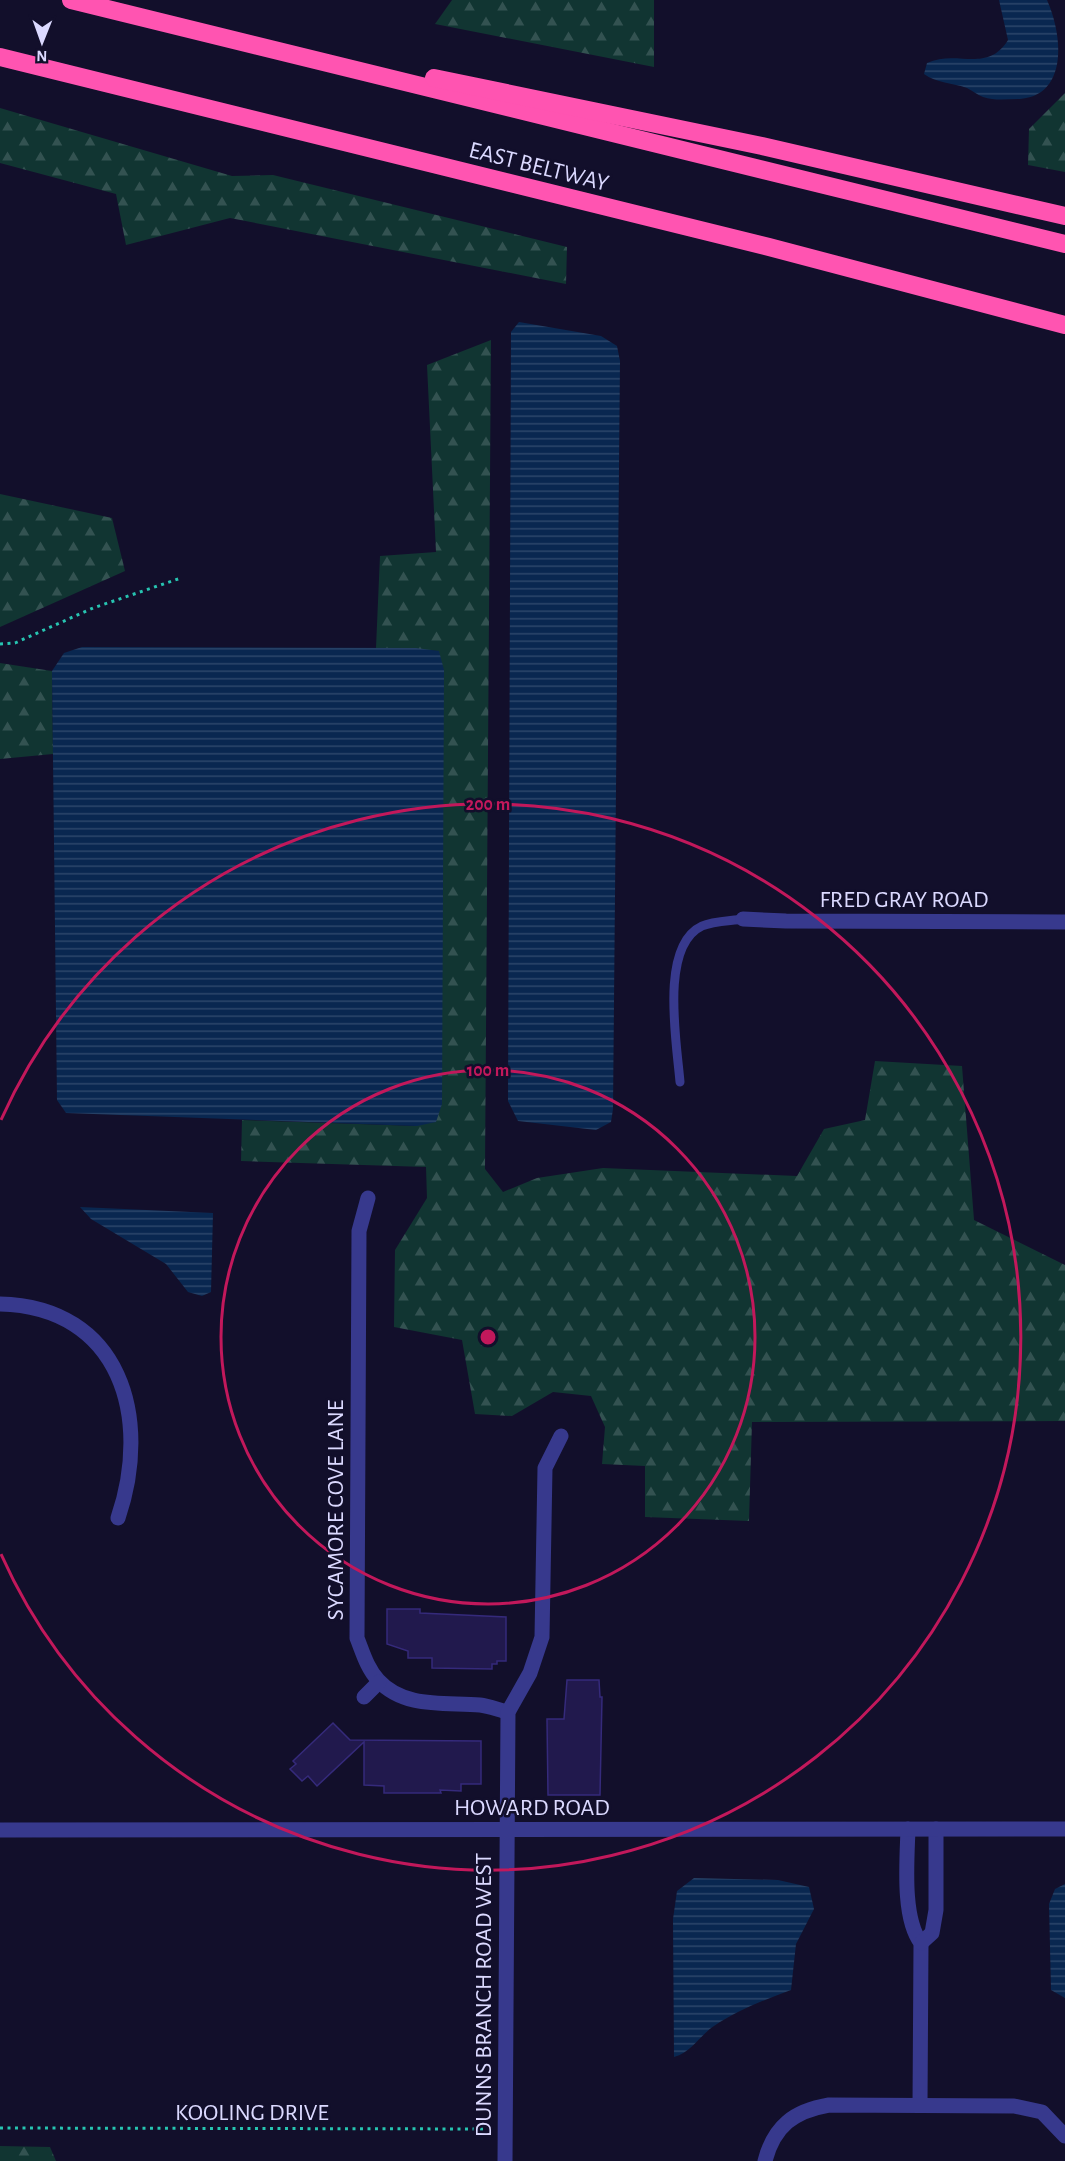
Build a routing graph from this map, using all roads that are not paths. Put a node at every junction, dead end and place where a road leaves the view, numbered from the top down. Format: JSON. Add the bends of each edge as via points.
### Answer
{"nodes":[{"id":1,"x":71,"y":0,"type":"edge"},
{"id":2,"x":226,"y":38,"type":"junction"},
{"id":3,"x":0,"y":57,"type":"edge"},
{"id":4,"x":1065,"y":216,"type":"edge"},
{"id":5,"x":1065,"y":244,"type":"edge"},
{"id":6,"x":1065,"y":325,"type":"edge"},
{"id":7,"x":743,"y":919,"type":"joint"},
{"id":8,"x":1065,"y":922,"type":"edge"},
{"id":9,"x":680,"y":1082,"type":"dead end"},
{"id":10,"x":368,"y":1198,"type":"dead end"},
{"id":11,"x":0,"y":1304,"type":"edge"},
{"id":12,"x":561,"y":1436,"type":"dead end"},
{"id":13,"x":118,"y":1518,"type":"dead end"},
{"id":14,"x":379,"y":1682,"type":"junction"},
{"id":15,"x":364,"y":1697,"type":"dead end"},
{"id":16,"x":508,"y":1712,"type":"junction"},
{"id":17,"x":936,"y":1828,"type":"junction"},
{"id":18,"x":908,"y":1829,"type":"junction"},
{"id":19,"x":1065,"y":1829,"type":"edge"},
{"id":20,"x":0,"y":1830,"type":"edge"},
{"id":21,"x":506,"y":1830,"type":"junction"},
{"id":22,"x":921,"y":1943,"type":"junction"},
{"id":23,"x":920,"y":2105,"type":"junction"},
{"id":24,"x":1065,"y":2136,"type":"edge"},
{"id":25,"x":505,"y":2161,"type":"edge"},
{"id":26,"x":765,"y":2161,"type":"edge"}],
"edges":[{"from":1,"to":2,"type":"highway","name":"EAST BELTWAY"},
{"from":2,"to":4,"type":"highway","via":[[482,87]]},
{"from":2,"to":5,"type":"highway","name":"EAST BELTWAY"},
{"from":3,"to":6,"type":"highway","name":"EAST BELTWAY","via":[[769,247]]},
{"from":7,"to":8,"type":"street","name":"FRED GRAY ROAD"},
{"from":7,"to":9,"type":"lane","via":[[701,927],[680,946],[674,984]]},
{"from":10,"to":14,"type":"street","name":"SYCAMORE COVE LANE","via":[[359,1232],[357,1638]]},
{"from":11,"to":13,"type":"street","via":[[53,1312],[81,1328],[106,1353],[120,1380],[129,1412],[129,1487]]},
{"from":12,"to":16,"type":"street","via":[[545,1468],[542,1637],[530,1673]]},
{"from":14,"to":15,"type":"street"},
{"from":14,"to":16,"type":"street","via":[[426,1704],[482,1705]]},
{"from":16,"to":21,"type":"street","name":"DUNNS BRANCH ROAD WEST"},
{"from":17,"to":18,"type":"street","name":"HOWARD ROAD"},
{"from":17,"to":19,"type":"street","name":"HOWARD ROAD"},
{"from":17,"to":22,"type":"street","via":[[936,1910],[932,1934]]},
{"from":18,"to":21,"type":"street","name":"HOWARD ROAD"},
{"from":18,"to":22,"type":"street","via":[[909,1910],[913,1932]]},
{"from":20,"to":21,"type":"street","name":"HOWARD ROAD"},
{"from":21,"to":25,"type":"street","name":"DUNNS BRANCH ROAD WEST"},
{"from":22,"to":23,"type":"street"},
{"from":23,"to":24,"type":"street","via":[[1014,2106],[1042,2112]]},
{"from":23,"to":26,"type":"street","via":[[829,2104],[805,2109],[770,2142]]}]}
